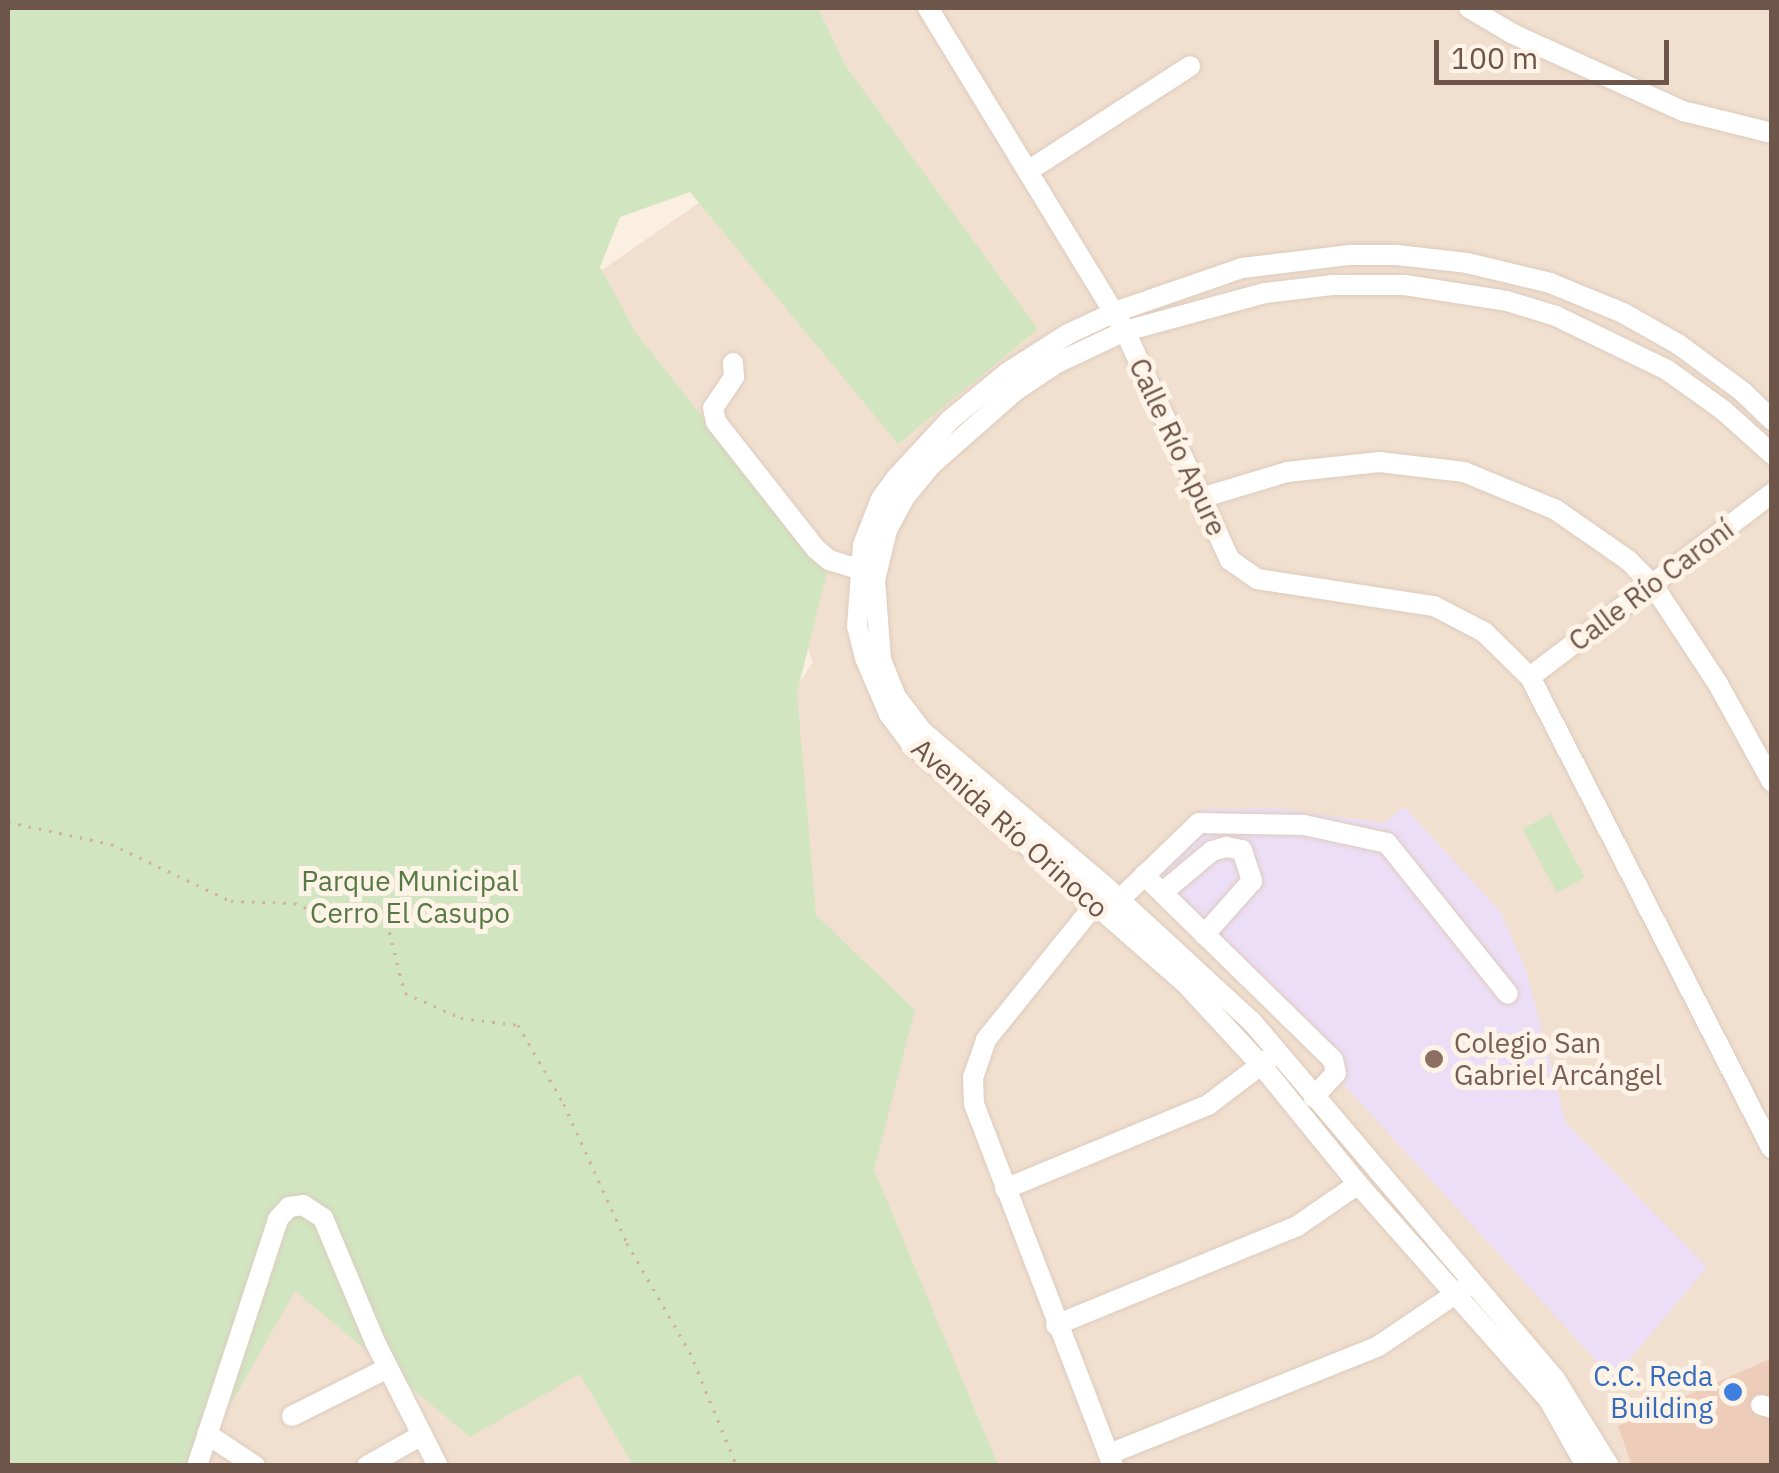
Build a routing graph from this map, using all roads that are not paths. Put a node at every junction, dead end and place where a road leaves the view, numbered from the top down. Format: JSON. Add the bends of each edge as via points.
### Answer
{"nodes":[{"id":1,"x":1468,"y":8,"type":"edge"},
{"id":2,"x":936,"y":10,"type":"edge"},
{"id":3,"x":1190,"y":66,"type":"dead end"},
{"id":4,"x":1772,"y":133,"type":"edge"},
{"id":5,"x":1028,"y":171,"type":"junction"},
{"id":6,"x":1120,"y":322,"type":"junction"},
{"id":7,"x":732,"y":363,"type":"dead end"},
{"id":8,"x":1772,"y":420,"type":"edge"},
{"id":9,"x":1772,"y":454,"type":"edge"},
{"id":10,"x":904,"y":483,"type":"junction"},
{"id":11,"x":1772,"y":493,"type":"edge"},
{"id":12,"x":1200,"y":498,"type":"junction"},
{"id":13,"x":859,"y":569,"type":"junction"},
{"id":14,"x":1654,"y":585,"type":"junction"},
{"id":15,"x":1530,"y":677,"type":"junction"},
{"id":16,"x":916,"y":736,"type":"junction"},
{"id":17,"x":1772,"y":782,"type":"edge"},
{"id":18,"x":1144,"y":875,"type":"junction"},
{"id":19,"x":1163,"y":892,"type":"junction"},
{"id":20,"x":1107,"y":897,"type":"junction"},
{"id":21,"x":1204,"y":934,"type":"junction"},
{"id":22,"x":1508,"y":994,"type":"dead end"},
{"id":23,"x":1270,"y":1059,"type":"junction"},
{"id":24,"x":1314,"y":1097,"type":"junction"},
{"id":25,"x":1772,"y":1149,"type":"edge"},
{"id":26,"x":1358,"y":1184,"type":"junction"},
{"id":27,"x":1005,"y":1189,"type":"junction"},
{"id":28,"x":1464,"y":1289,"type":"junction"},
{"id":29,"x":1056,"y":1325,"type":"junction"},
{"id":30,"x":388,"y":1368,"type":"junction"},
{"id":31,"x":292,"y":1416,"type":"dead end"},
{"id":32,"x":207,"y":1434,"type":"junction"},
{"id":33,"x":422,"y":1435,"type":"junction"},
{"id":34,"x":1111,"y":1460,"type":"edge"},
{"id":35,"x":197,"y":1466,"type":"edge"},
{"id":36,"x":255,"y":1466,"type":"edge"},
{"id":37,"x":367,"y":1466,"type":"edge"},
{"id":38,"x":438,"y":1466,"type":"edge"},
{"id":39,"x":1586,"y":1466,"type":"edge"},
{"id":40,"x":1609,"y":1466,"type":"edge"}],
"edges":[{"from":1,"to":4,"type":"street","via":[[1683,112]]},
{"from":2,"to":5,"type":"street","name":"Calle Río Apure"},
{"from":3,"to":5,"type":"street"},
{"from":5,"to":6,"type":"street","name":"Calle Río Apure"},
{"from":6,"to":8,"type":"street","name":"Avenida Río Orinoco","via":[[1242,268],[1350,255],[1467,263],[1550,284],[1623,313],[1678,344]]},
{"from":6,"to":9,"type":"street","name":"Avenida Río Orinoco","via":[[1332,285],[1458,291],[1556,316],[1629,348],[1705,396]]},
{"from":6,"to":10,"type":"street","name":"Avenida Río Orinoco","via":[[1038,350],[1007,373],[950,420]]},
{"from":6,"to":12,"type":"street","name":"Calle Río Apure"},
{"from":7,"to":13,"type":"street","via":[[734,378],[713,408],[716,422],[816,549]]},
{"from":10,"to":13,"type":"street","name":"Avenida Río Orinoco","via":[[871,522]]},
{"from":10,"to":16,"type":"street","name":"Avenida Río Orinoco","via":[[877,569],[875,608],[887,680]]},
{"from":11,"to":14,"type":"street","name":"Calle Río Caroní"},
{"from":12,"to":14,"type":"street","via":[[1340,464],[1464,472],[1556,510]]},
{"from":12,"to":15,"type":"street","name":"Calle Río Apure","via":[[1230,560],[1257,579],[1434,606],[1484,632]]},
{"from":13,"to":16,"type":"street","name":"Avenida Río Orinoco","via":[[857,627],[864,658],[889,714]]},
{"from":14,"to":15,"type":"street","name":"Calle Río Caroní"},
{"from":14,"to":17,"type":"street"},
{"from":15,"to":25,"type":"street","name":"Calle Río Apure"},
{"from":16,"to":20,"type":"street","name":"Avenida Río Orinoco"},
{"from":18,"to":19,"type":"street"},
{"from":18,"to":20,"type":"street"},
{"from":18,"to":22,"type":"street","via":[[1194,826],[1208,821],[1304,825],[1387,843]]},
{"from":19,"to":21,"type":"street"},
{"from":19,"to":21,"type":"street","via":[[1212,851],[1242,850],[1252,881]]},
{"from":20,"to":23,"type":"street","name":"Avenida Río Orinoco","via":[[1186,984]]},
{"from":20,"to":27,"type":"street","via":[[977,1055],[974,1104]]},
{"from":21,"to":24,"type":"street","via":[[1333,1060],[1336,1073]]},
{"from":23,"to":24,"type":"street","name":"Avenida Río Orinoco"},
{"from":23,"to":26,"type":"street","name":"Avenida Río Orinoco"},
{"from":23,"to":27,"type":"street","via":[[1208,1104]]},
{"from":24,"to":28,"type":"street","name":"Avenida Río Orinoco"},
{"from":26,"to":28,"type":"street","name":"Avenida Río Orinoco"},
{"from":26,"to":29,"type":"street","via":[[1296,1226]]},
{"from":27,"to":29,"type":"street"},
{"from":28,"to":34,"type":"street","via":[[1377,1346]]},
{"from":28,"to":39,"type":"street","name":"Avenida Río Orinoco","via":[[1550,1400]]},
{"from":28,"to":40,"type":"street","name":"Avenida Río Orinoco","via":[[1555,1379]]},
{"from":29,"to":34,"type":"street"},
{"from":30,"to":31,"type":"street"},
{"from":30,"to":32,"type":"street","via":[[324,1218],[303,1204],[289,1208],[278,1219]]},
{"from":30,"to":33,"type":"street"},
{"from":32,"to":35,"type":"street"},
{"from":32,"to":36,"type":"street"},
{"from":33,"to":37,"type":"street"},
{"from":33,"to":38,"type":"street"}]}
